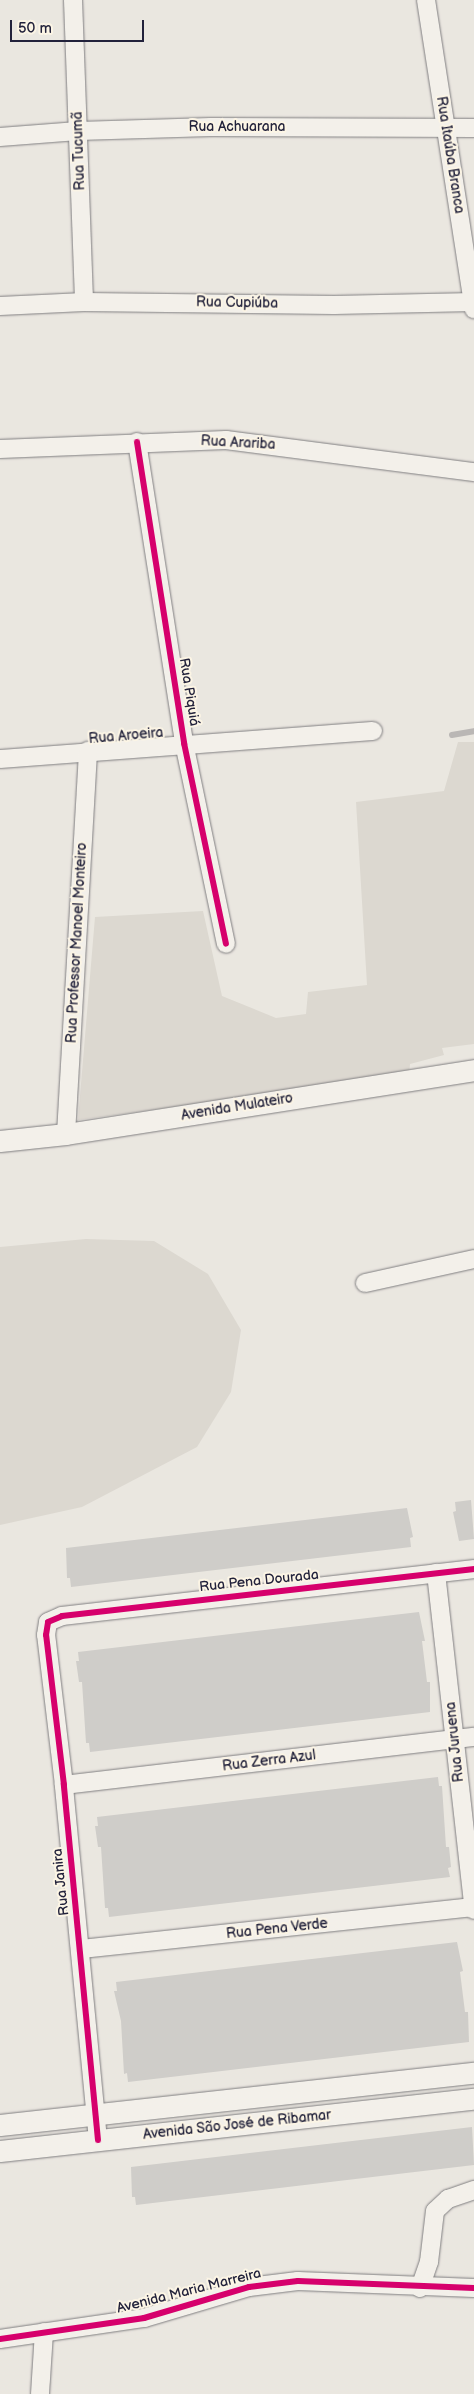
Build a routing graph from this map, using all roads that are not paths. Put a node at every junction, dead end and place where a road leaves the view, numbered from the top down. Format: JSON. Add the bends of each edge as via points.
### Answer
{"nodes":[{"id":1,"x":73,"y":0,"type":"edge"},
{"id":2,"x":426,"y":0,"type":"edge"},
{"id":3,"x":474,"y":128,"type":"edge"},
{"id":4,"x":446,"y":129,"type":"junction"},
{"id":5,"x":78,"y":130,"type":"junction"},
{"id":6,"x":0,"y":137,"type":"edge"},
{"id":7,"x":84,"y":302,"type":"junction"},
{"id":8,"x":474,"y":305,"type":"edge"},
{"id":9,"x":0,"y":306,"type":"edge"},
{"id":10,"x":137,"y":442,"type":"junction"},
{"id":11,"x":0,"y":449,"type":"edge"},
{"id":12,"x":474,"y":472,"type":"edge"},
{"id":13,"x":373,"y":731,"type":"dead end"},
{"id":14,"x":184,"y":743,"type":"junction"},
{"id":15,"x":88,"y":751,"type":"junction"},
{"id":16,"x":0,"y":759,"type":"edge"},
{"id":17,"x":226,"y":944,"type":"dead end"},
{"id":18,"x":474,"y":1070,"type":"edge"},
{"id":19,"x":66,"y":1134,"type":"junction"},
{"id":20,"x":0,"y":1141,"type":"edge"},
{"id":21,"x":474,"y":1259,"type":"edge"},
{"id":22,"x":365,"y":1283,"type":"dead end"},
{"id":23,"x":474,"y":1569,"type":"edge"},
{"id":24,"x":436,"y":1573,"type":"junction"},
{"id":25,"x":48,"y":1622,"type":"joint"},
{"id":26,"x":474,"y":1737,"type":"edge"},
{"id":27,"x":455,"y":1739,"type":"junction"},
{"id":28,"x":64,"y":1784,"type":"junction"},
{"id":29,"x":474,"y":1907,"type":"edge"},
{"id":30,"x":474,"y":1910,"type":"edge"},
{"id":31,"x":80,"y":1949,"type":"junction"},
{"id":32,"x":474,"y":2073,"type":"edge"},
{"id":33,"x":474,"y":2099,"type":"edge"},
{"id":34,"x":96,"y":2115,"type":"junction"},
{"id":35,"x":0,"y":2124,"type":"edge"},
{"id":36,"x":98,"y":2140,"type":"junction"},
{"id":37,"x":0,"y":2151,"type":"edge"},
{"id":38,"x":474,"y":2190,"type":"edge"},
{"id":39,"x":420,"y":2288,"type":"junction"},
{"id":40,"x":474,"y":2288,"type":"edge"},
{"id":41,"x":44,"y":2332,"type":"junction"},
{"id":42,"x":0,"y":2339,"type":"edge"},
{"id":43,"x":40,"y":2394,"type":"edge"}],
"edges":[{"from":1,"to":5,"type":"street","name":"Rua Tucumã"},
{"from":2,"to":4,"type":"street","name":"Rua Itaúba Branca"},
{"from":3,"to":4,"type":"street","name":"Rua Achuarana"},
{"from":4,"to":5,"type":"street","name":"Rua Achuarana","via":[[211,127]]},
{"from":4,"to":8,"type":"street","name":"Rua Itaúba Branca"},
{"from":5,"to":6,"type":"street","name":"Rua Achuarana"},
{"from":5,"to":7,"type":"street","name":"Rua Tucumã"},
{"from":7,"to":8,"type":"street","name":"Rua Cupiúba"},
{"from":7,"to":9,"type":"street","name":"Rua Cupiúba"},
{"from":10,"to":11,"type":"street","name":"Rua Arariba"},
{"from":10,"to":12,"type":"street","name":"Rua Arariba","via":[[226,440]]},
{"from":10,"to":14,"type":"street","name":"Rua Piquiá"},
{"from":13,"to":14,"type":"street","name":"Rua Aroeira"},
{"from":14,"to":15,"type":"street","name":"Rua Aroeira"},
{"from":14,"to":17,"type":"street","name":"Rua Piquiá"},
{"from":15,"to":16,"type":"street","name":"Rua Aroeira"},
{"from":15,"to":19,"type":"street","name":"Rua Professor Manoel Monteiro"},
{"from":18,"to":19,"type":"street","name":"Avenida Mulateiro"},
{"from":19,"to":20,"type":"street","name":"Avenida Mulateiro"},
{"from":21,"to":22,"type":"street"},
{"from":23,"to":24,"type":"street","name":"Rua Pena Dourada"},
{"from":24,"to":25,"type":"street","name":"Rua Pena Dourada","via":[[62,1616]]},
{"from":24,"to":27,"type":"street","name":"Rua Juruena"},
{"from":25,"to":28,"type":"street","name":"Rua Janira","via":[[46,1635]]},
{"from":26,"to":27,"type":"street","name":"Rua Zerra Azul"},
{"from":27,"to":28,"type":"street","name":"Rua Zerra Azul"},
{"from":27,"to":29,"type":"street","name":"Rua Juruena"},
{"from":28,"to":31,"type":"street","name":"Rua Janira"},
{"from":29,"to":30,"type":"street","name":"Rua Juruena"},
{"from":29,"to":31,"type":"street","name":"Rua Pena Verde"},
{"from":31,"to":34,"type":"street","name":"Rua Janira"},
{"from":32,"to":34,"type":"street","name":"Avenida São José de Ribamar"},
{"from":33,"to":36,"type":"street","name":"Avenida São José de Ribamar"},
{"from":34,"to":35,"type":"street","name":"Avenida São José de Ribamar"},
{"from":34,"to":36,"type":"street","name":"Rua Janira"},
{"from":36,"to":37,"type":"street","name":"Avenida São José de Ribamar"},
{"from":38,"to":39,"type":"street","via":[[439,2205],[432,2221],[429,2262]]},
{"from":39,"to":40,"type":"street","name":"Avenida Maria Marreira"},
{"from":39,"to":41,"type":"street","name":"Avenida Maria Marreira","via":[[288,2282],[249,2287],[144,2318]]},
{"from":41,"to":42,"type":"street","name":"Avenida Maria Marreira"},
{"from":41,"to":43,"type":"street"}]}
